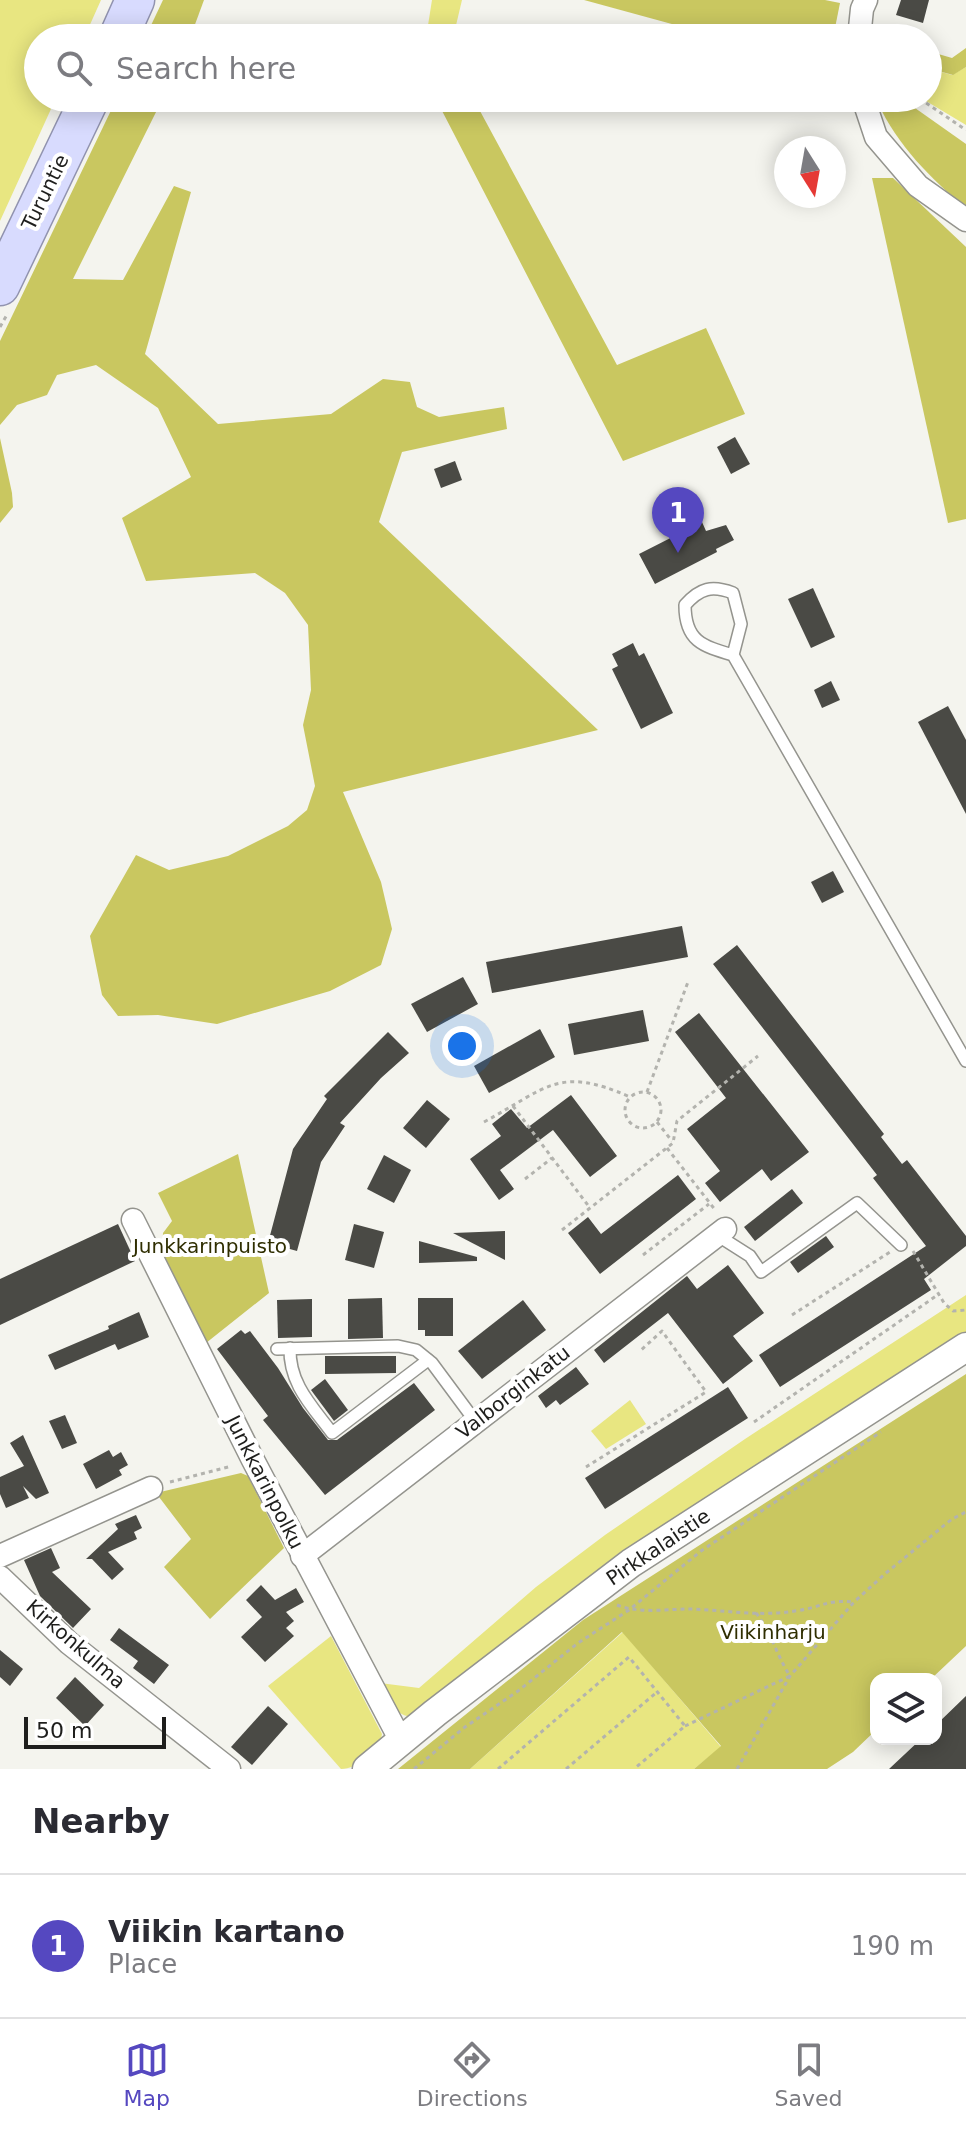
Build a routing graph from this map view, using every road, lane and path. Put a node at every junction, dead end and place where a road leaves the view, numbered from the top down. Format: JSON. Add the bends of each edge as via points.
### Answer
{"nodes":[{"id":1,"x":135,"y":0,"type":"edge"},
{"id":2,"x":866,"y":0,"type":"edge"},
{"id":3,"x":124,"y":24,"type":"edge"},
{"id":4,"x":860,"y":24,"type":"edge"},
{"id":5,"x":83,"y":112,"type":"edge"},
{"id":6,"x":868,"y":112,"type":"edge"},
{"id":7,"x":939,"y":112,"type":"edge"},
{"id":8,"x":966,"y":130,"type":"edge"},
{"id":9,"x":966,"y":220,"type":"edge"},
{"id":10,"x":0,"y":286,"type":"edge"},
{"id":11,"x":733,"y":655,"type":"junction"},
{"id":12,"x":688,"y":982,"type":"dead end"},
{"id":13,"x":758,"y":1056,"type":"dead end"},
{"id":14,"x":966,"y":1061,"type":"edge"},
{"id":15,"x":647,"y":1092,"type":"junction"},
{"id":16,"x":630,"y":1097,"type":"junction"},
{"id":17,"x":513,"y":1106,"type":"junction"},
{"id":18,"x":484,"y":1122,"type":"dead end"},
{"id":19,"x":657,"y":1122,"type":"junction"},
{"id":20,"x":673,"y":1143,"type":"junction"},
{"id":21,"x":667,"y":1148,"type":"junction"},
{"id":22,"x":552,"y":1158,"type":"junction"},
{"id":23,"x":525,"y":1179,"type":"dead end"},
{"id":24,"x":711,"y":1203,"type":"junction"},
{"id":25,"x":590,"y":1208,"type":"junction"},
{"id":26,"x":133,"y":1220,"type":"dead end"},
{"id":27,"x":562,"y":1230,"type":"dead end"},
{"id":28,"x":721,"y":1232,"type":"junction"},
{"id":29,"x":901,"y":1245,"type":"junction"},
{"id":30,"x":643,"y":1255,"type":"dead end"},
{"id":31,"x":939,"y":1294,"type":"junction"},
{"id":32,"x":966,"y":1310,"type":"edge"},
{"id":33,"x":792,"y":1315,"type":"dead end"},
{"id":34,"x":966,"y":1347,"type":"edge"},
{"id":35,"x":640,"y":1351,"type":"dead end"},
{"id":36,"x":428,"y":1360,"type":"junction"},
{"id":37,"x":475,"y":1421,"type":"junction"},
{"id":38,"x":754,"y":1422,"type":"dead end"},
{"id":39,"x":892,"y":1424,"type":"dead end"},
{"id":40,"x":253,"y":1460,"type":"junction"},
{"id":41,"x":586,"y":1467,"type":"dead end"},
{"id":42,"x":151,"y":1488,"type":"joint"},
{"id":43,"x":966,"y":1512,"type":"edge"},
{"id":44,"x":0,"y":1556,"type":"edge"},
{"id":45,"x":302,"y":1556,"type":"junction"},
{"id":46,"x":0,"y":1577,"type":"edge"},
{"id":47,"x":854,"y":1602,"type":"junction"},
{"id":48,"x":629,"y":1610,"type":"junction"},
{"id":49,"x":756,"y":1613,"type":"junction"},
{"id":50,"x":790,"y":1676,"type":"junction"},
{"id":51,"x":657,"y":1692,"type":"junction"},
{"id":52,"x":685,"y":1726,"type":"junction"},
{"id":53,"x":401,"y":1741,"type":"junction"},
{"id":54,"x":229,"y":1769,"type":"edge"},
{"id":55,"x":367,"y":1769,"type":"edge"},
{"id":56,"x":414,"y":1769,"type":"edge"},
{"id":57,"x":499,"y":1769,"type":"edge"},
{"id":58,"x":566,"y":1769,"type":"edge"},
{"id":59,"x":634,"y":1769,"type":"edge"},
{"id":60,"x":737,"y":1769,"type":"edge"}],
"edges":[{"from":1,"to":3,"type":"highway"},
{"from":2,"to":4,"type":"street"},
{"from":5,"to":10,"type":"highway","name":"Turuntie"},
{"from":6,"to":9,"type":"street","via":[[876,137],[918,186]]},
{"from":7,"to":8,"type":"path"},
{"from":11,"to":11,"type":"lane","via":[[741,624],[733,593],[721,588],[696,593],[685,605],[691,635],[700,644]]},
{"from":11,"to":14,"type":"lane"},
{"from":12,"to":15,"type":"path"},
{"from":13,"to":20,"type":"path","via":[[677,1121]]},
{"from":15,"to":16,"type":"path"},
{"from":15,"to":19,"type":"path","via":[[660,1102]]},
{"from":16,"to":17,"type":"path","via":[[568,1080]]},
{"from":16,"to":19,"type":"path","via":[[625,1111],[631,1123],[644,1128]]},
{"from":17,"to":18,"type":"path"},
{"from":17,"to":22,"type":"path"},
{"from":19,"to":20,"type":"path"},
{"from":20,"to":21,"type":"path"},
{"from":21,"to":24,"type":"path"},
{"from":21,"to":25,"type":"path"},
{"from":22,"to":23,"type":"path"},
{"from":22,"to":25,"type":"path"},
{"from":24,"to":28,"type":"path"},
{"from":24,"to":30,"type":"path"},
{"from":25,"to":27,"type":"path"},
{"from":26,"to":40,"type":"street","name":"Junkkarinpolku"},
{"from":28,"to":29,"type":"lane","via":[[761,1272],[857,1203]]},
{"from":28,"to":37,"type":"street","name":"Valborginkatu"},
{"from":29,"to":31,"type":"path","via":[[913,1251]]},
{"from":29,"to":33,"type":"path"},
{"from":31,"to":32,"type":"path","via":[[953,1311]]},
{"from":31,"to":38,"type":"path"},
{"from":34,"to":53,"type":"street","name":"Pirkkalaistie","via":[[631,1563]]},
{"from":35,"to":41,"type":"path","via":[[662,1331],[706,1392]]},
{"from":36,"to":36,"type":"lane","via":[[398,1346],[284,1348],[298,1388],[332,1433]]},
{"from":36,"to":37,"type":"lane"},
{"from":37,"to":45,"type":"street","name":"Valborginkatu"},
{"from":39,"to":48,"type":"path","via":[[701,1551]]},
{"from":40,"to":42,"type":"path"},
{"from":40,"to":45,"type":"street","name":"Junkkarinpolku"},
{"from":42,"to":44,"type":"street"},
{"from":43,"to":47,"type":"path"},
{"from":45,"to":53,"type":"street","name":"Junkkarinpolku"},
{"from":46,"to":54,"type":"street","name":"Kirkonkulma","via":[[69,1643]]},
{"from":47,"to":49,"type":"path","via":[[834,1600],[797,1611]]},
{"from":47,"to":50,"type":"path"},
{"from":48,"to":49,"type":"path"},
{"from":48,"to":56,"type":"path"},
{"from":49,"to":50,"type":"path"},
{"from":50,"to":52,"type":"path"},
{"from":50,"to":60,"type":"path"},
{"from":51,"to":52,"type":"path"},
{"from":51,"to":57,"type":"path","via":[[629,1657]]},
{"from":51,"to":58,"type":"path"},
{"from":52,"to":59,"type":"path"},
{"from":53,"to":55,"type":"street","name":"Pirkkalaistie"}]}
